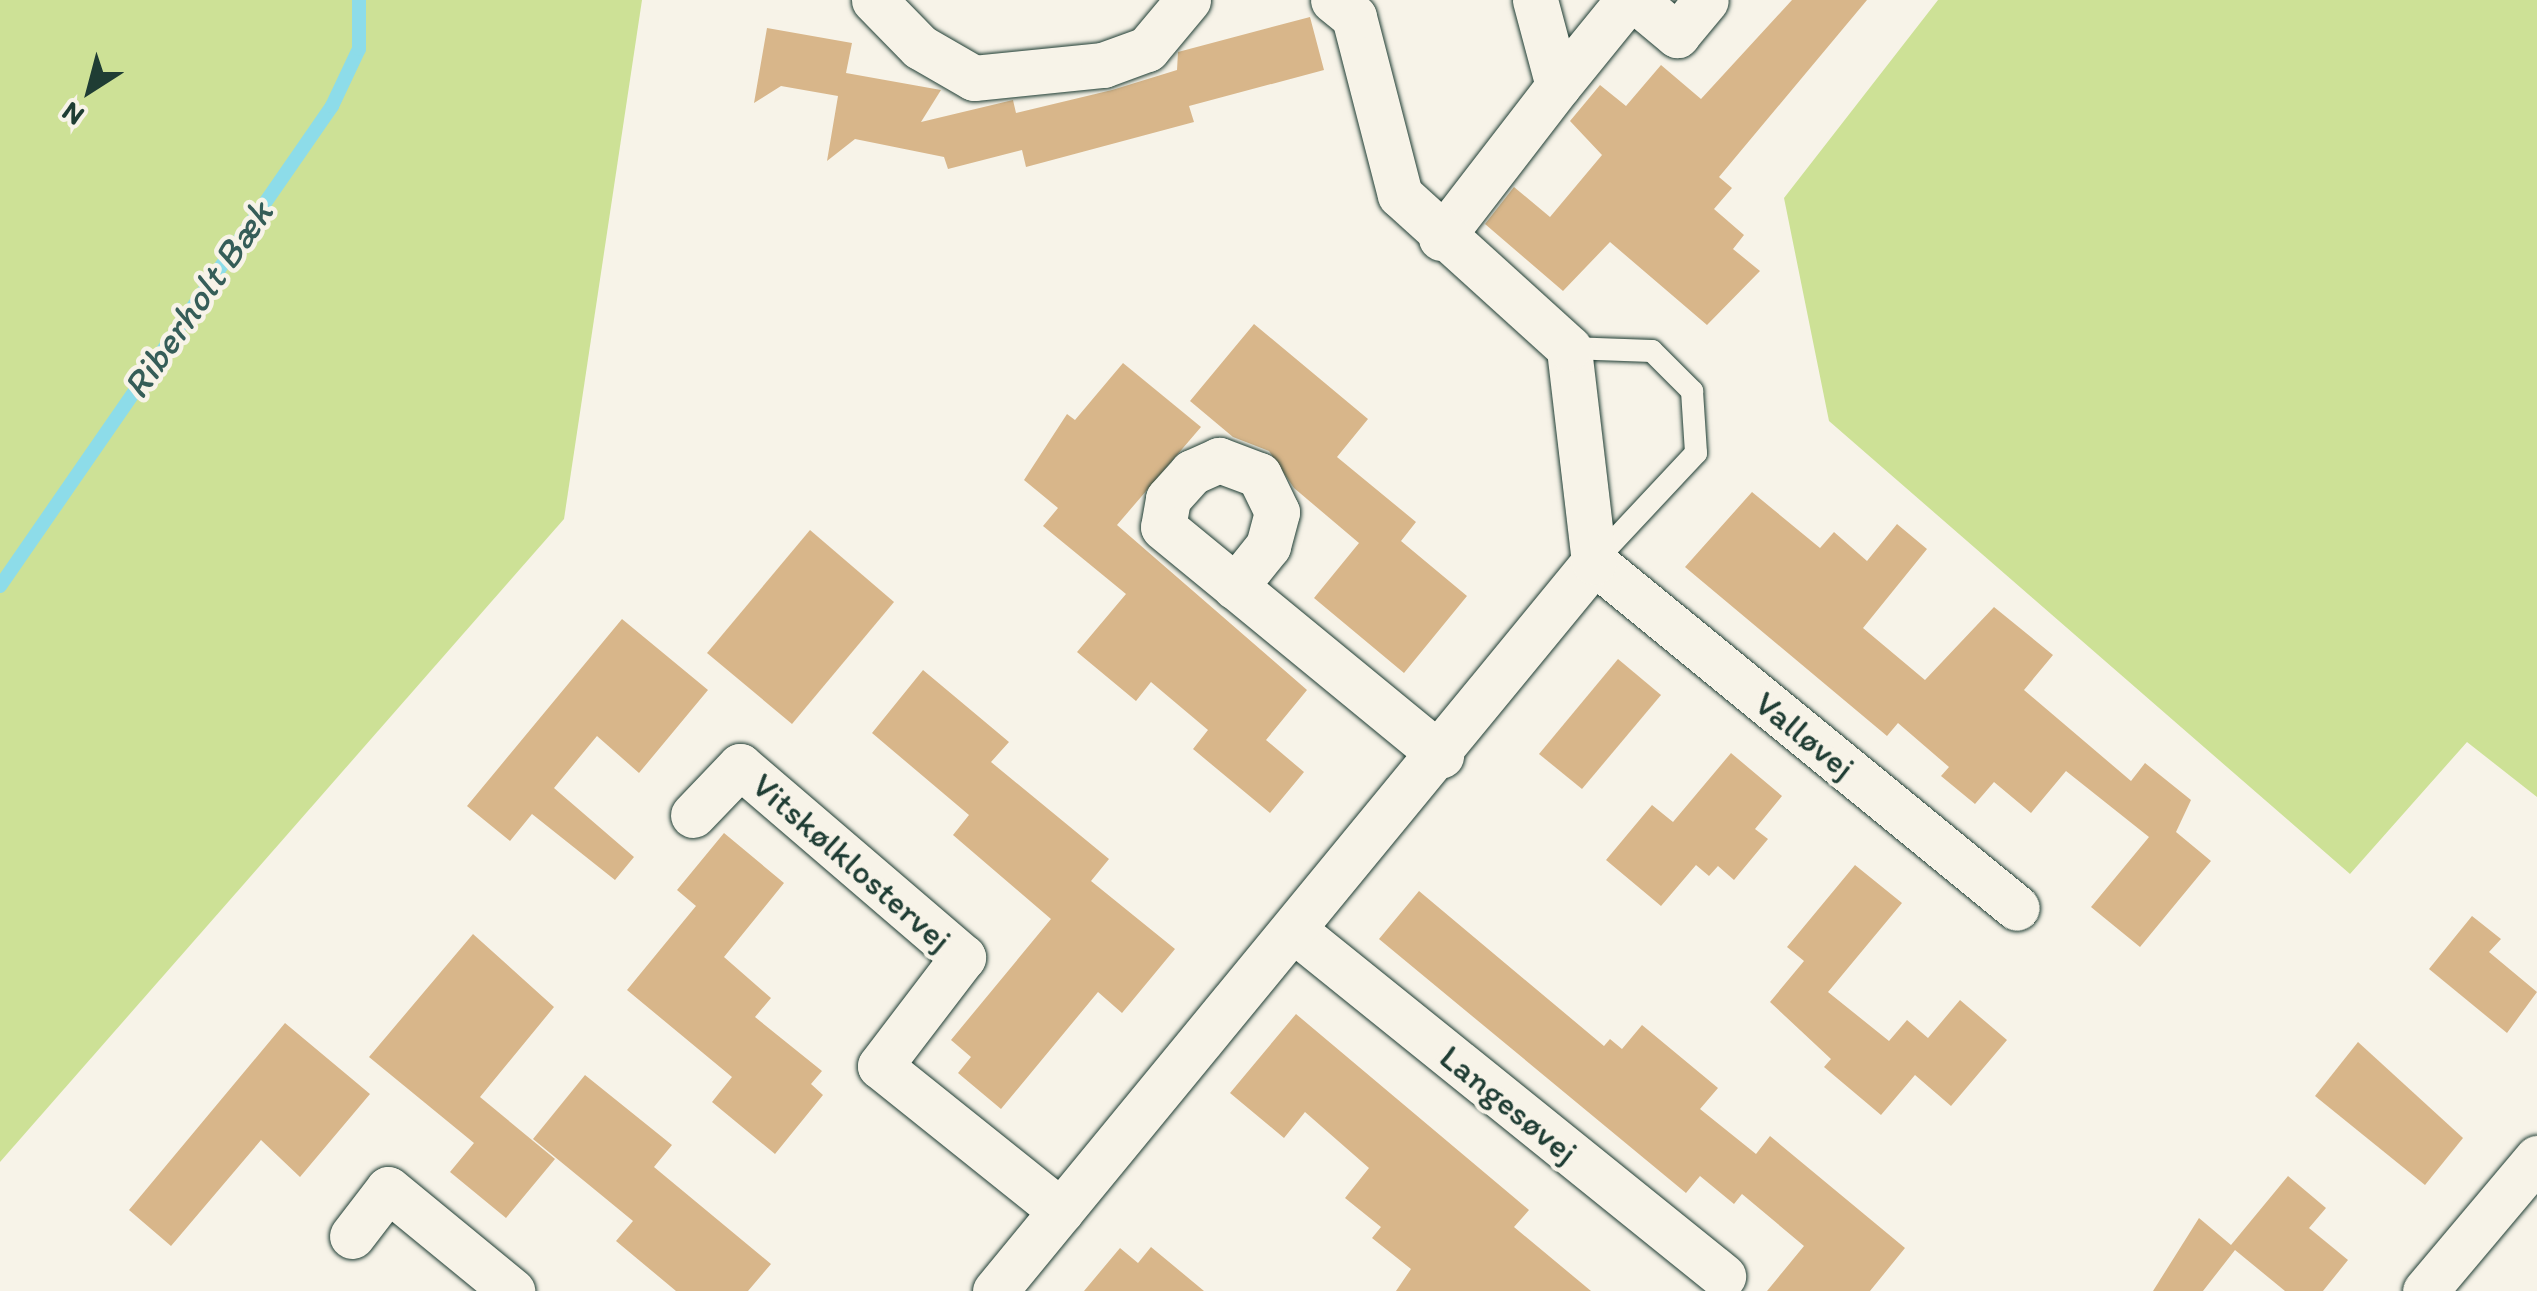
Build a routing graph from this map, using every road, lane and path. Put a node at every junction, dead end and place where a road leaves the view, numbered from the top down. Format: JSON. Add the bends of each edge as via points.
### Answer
{"nodes":[{"id":1,"x":874,"y":0,"type":"edge"},
{"id":2,"x":1188,"y":0,"type":"edge"},
{"id":3,"x":1333,"y":0,"type":"edge"},
{"id":4,"x":1535,"y":0,"type":"edge"},
{"id":5,"x":1628,"y":0,"type":"edge"},
{"id":6,"x":1636,"y":0,"type":"edge"},
{"id":7,"x":1706,"y":0,"type":"edge"},
{"id":8,"x":1558,"y":86,"type":"junction"},
{"id":9,"x":1441,"y":238,"type":"junction"},
{"id":10,"x":1570,"y":348,"type":"junction"},
{"id":11,"x":1594,"y":562,"type":"junction"},
{"id":12,"x":1235,"y":586,"type":"dead end"},
{"id":13,"x":1441,"y":755,"type":"junction"},
{"id":14,"x":692,"y":815,"type":"dead end"},
{"id":15,"x":2017,"y":908,"type":"dead end"},
{"id":16,"x":1295,"y":931,"type":"junction"},
{"id":17,"x":2537,"y":1158,"type":"edge"},
{"id":18,"x":1061,"y":1211,"type":"junction"},
{"id":19,"x":352,"y":1236,"type":"dead end"},
{"id":20,"x":1723,"y":1276,"type":"dead end"},
{"id":21,"x":512,"y":1291,"type":"edge"},
{"id":22,"x":995,"y":1291,"type":"edge"},
{"id":23,"x":2425,"y":1291,"type":"edge"}],
"edges":[{"from":1,"to":2,"type":"street","via":[[920,46],[974,78],[1117,60],[1146,49]]},
{"from":3,"to":9,"type":"street","via":[[1354,17],[1400,196]]},
{"from":4,"to":8,"type":"street"},
{"from":5,"to":8,"type":"street"},
{"from":6,"to":7,"type":"street","via":[[1677,35]]},
{"from":8,"to":9,"type":"street"},
{"from":9,"to":10,"type":"street"},
{"from":10,"to":11,"type":"street"},
{"from":10,"to":11,"type":"lane","via":[[1652,351],[1692,390],[1696,454]]},
{"from":11,"to":13,"type":"street"},
{"from":11,"to":15,"type":"street","name":"Valløvej"},
{"from":12,"to":13,"type":"street"},
{"from":13,"to":16,"type":"street"},
{"from":14,"to":18,"type":"street","name":"Vitskølklostervej","via":[[740,766],[963,958],[880,1066]]},
{"from":16,"to":18,"type":"street"},
{"from":16,"to":20,"type":"street","name":"Langesøvej"},
{"from":17,"to":23,"type":"street"},
{"from":18,"to":22,"type":"street"},
{"from":19,"to":21,"type":"street","via":[[388,1189]]}]}
